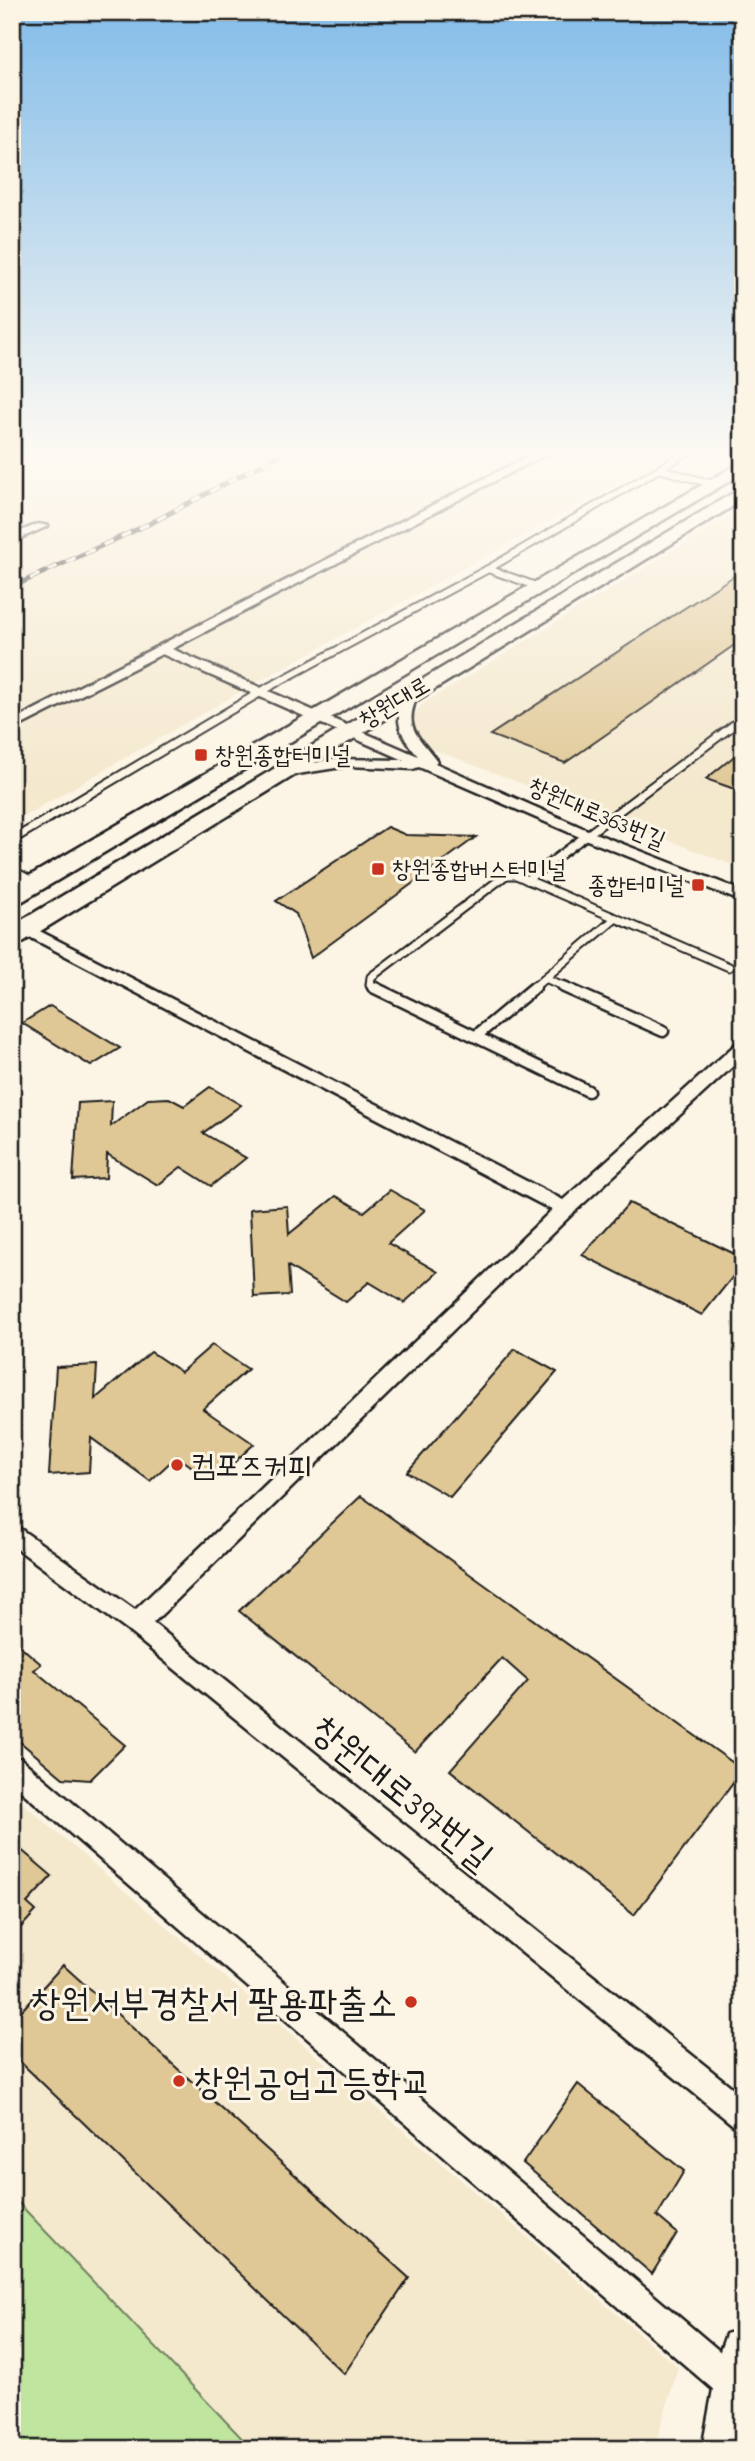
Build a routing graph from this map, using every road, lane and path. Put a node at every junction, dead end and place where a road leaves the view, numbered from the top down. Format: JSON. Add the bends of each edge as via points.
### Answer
{"nodes":[{"id":1,"x":326,"y":565,"type":"edge"},
{"id":2,"x":495,"y":565,"type":"edge"},
{"id":3,"x":576,"y":565,"type":"edge"},
{"id":4,"x":622,"y":565,"type":"edge"},
{"id":5,"x":488,"y":569,"type":"junction"},
{"id":6,"x":539,"y":587,"type":"junction"},
{"id":7,"x":162,"y":649,"type":"junction"},
{"id":8,"x":413,"y":690,"type":"junction"},
{"id":9,"x":262,"y":691,"type":"junction"},
{"id":10,"x":319,"y":716,"type":"junction"},
{"id":11,"x":743,"y":718,"type":"edge"},
{"id":12,"x":12,"y":726,"type":"edge"},
{"id":13,"x":349,"y":729,"type":"junction"},
{"id":14,"x":435,"y":767,"type":"junction"},
{"id":15,"x":266,"y":780,"type":"junction"},
{"id":16,"x":587,"y":835,"type":"junction"},
{"id":17,"x":12,"y":840,"type":"edge"},
{"id":18,"x":12,"y":870,"type":"edge"},
{"id":19,"x":527,"y":880,"type":"junction"},
{"id":20,"x":36,"y":883,"type":"junction"},
{"id":21,"x":12,"y":897,"type":"edge"},
{"id":22,"x":743,"y":897,"type":"edge"},
{"id":23,"x":616,"y":918,"type":"junction"},
{"id":24,"x":19,"y":933,"type":"edge"},
{"id":25,"x":729,"y":967,"type":"dead end"},
{"id":26,"x":545,"y":978,"type":"junction"},
{"id":27,"x":663,"y":1031,"type":"dead end"},
{"id":28,"x":476,"y":1036,"type":"junction"},
{"id":29,"x":743,"y":1047,"type":"edge"},
{"id":30,"x":588,"y":1091,"type":"dead end"},
{"id":31,"x":565,"y":1209,"type":"junction"},
{"id":32,"x":12,"y":1532,"type":"edge"},
{"id":33,"x":136,"y":1623,"type":"junction"},
{"id":34,"x":12,"y":1767,"type":"edge"},
{"id":35,"x":743,"y":2115,"type":"edge"},
{"id":36,"x":740,"y":2370,"type":"edge"},
{"id":37,"x":726,"y":2449,"type":"edge"}],
"edges":[{"from":1,"to":7,"type":"street"},
{"from":2,"to":5,"type":"lane"},
{"from":3,"to":6,"type":"main road","name":"창원대로"},
{"from":4,"to":8,"type":"main road","name":"창원대로"},
{"from":5,"to":6,"type":"lane"},
{"from":5,"to":9,"type":"lane"},
{"from":6,"to":10,"type":"main road","name":"창원대로"},
{"from":7,"to":9,"type":"street","name":"창원대로363번길"},
{"from":7,"to":12,"type":"street"},
{"from":8,"to":13,"type":"main road","name":"창원대로"},
{"from":8,"to":14,"type":"street","name":"창원대로363번길","via":[[401,716],[404,729]]},
{"from":9,"to":10,"type":"street","name":"창원대로363번길"},
{"from":9,"to":17,"type":"lane"},
{"from":10,"to":13,"type":"street","name":"창원대로363번길"},
{"from":10,"to":20,"type":"main road","name":"창원대로"},
{"from":11,"to":16,"type":"lane"},
{"from":13,"to":14,"type":"street","name":"창원대로363번길"},
{"from":13,"to":15,"type":"main road","name":"창원대로"},
{"from":14,"to":15,"type":"street","name":"창원대로363번길","via":[[350,760]]},
{"from":14,"to":16,"type":"street","name":"창원대로363번길"},
{"from":15,"to":24,"type":"main road","name":"창원대로"},
{"from":16,"to":19,"type":"lane"},
{"from":16,"to":22,"type":"street","name":"창원대로363번길"},
{"from":18,"to":20,"type":"lane"},
{"from":19,"to":23,"type":"lane"},
{"from":19,"to":28,"type":"lane","via":[[506,875],[371,977],[370,985]]},
{"from":20,"to":21,"type":"main road","name":"창원대로"},
{"from":23,"to":25,"type":"lane"},
{"from":23,"to":26,"type":"lane"},
{"from":24,"to":31,"type":"street"},
{"from":26,"to":27,"type":"lane"},
{"from":26,"to":28,"type":"lane"},
{"from":28,"to":30,"type":"lane"},
{"from":29,"to":31,"type":"street"},
{"from":31,"to":33,"type":"street"},
{"from":32,"to":33,"type":"street","name":"창원대로397번길"},
{"from":33,"to":35,"type":"street","name":"창원대로397번길"},
{"from":34,"to":36,"type":"street"},
{"from":36,"to":37,"type":"main road"}]}
